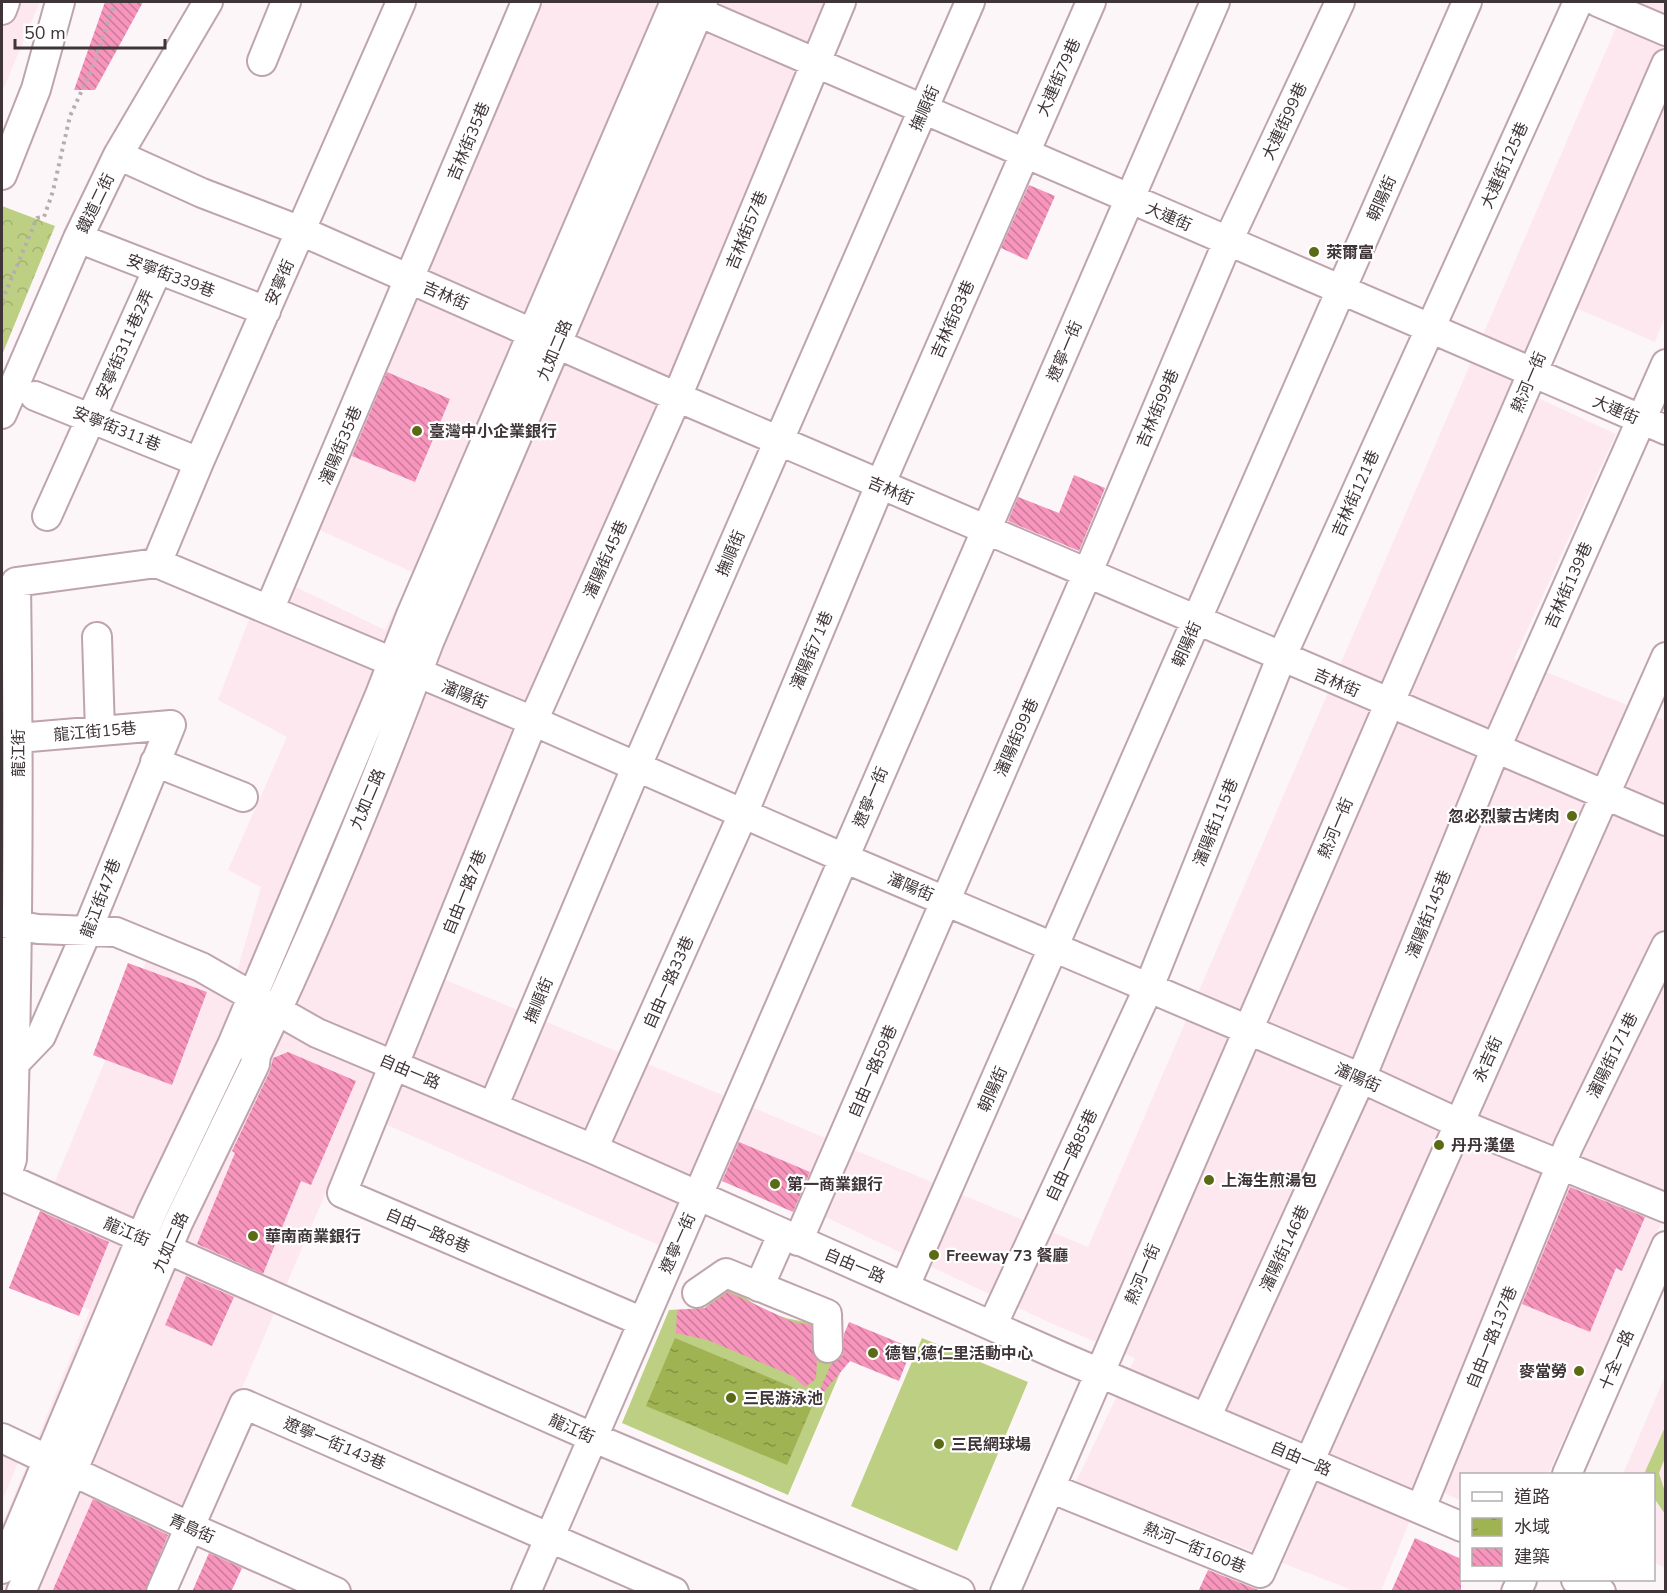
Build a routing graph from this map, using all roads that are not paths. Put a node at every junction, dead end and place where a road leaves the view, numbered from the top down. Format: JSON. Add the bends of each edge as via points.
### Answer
{"nodes":[{"id":1,"x":5,"y":2,"type":"edge"},
{"id":2,"x":60,"y":2,"type":"edge"},
{"id":3,"x":208,"y":2,"type":"edge"},
{"id":4,"x":286,"y":2,"type":"edge"},
{"id":5,"x":401,"y":2,"type":"edge"},
{"id":6,"x":526,"y":2,"type":"edge"},
{"id":7,"x":841,"y":2,"type":"edge"},
{"id":8,"x":970,"y":2,"type":"edge"},
{"id":9,"x":1091,"y":2,"type":"edge"},
{"id":10,"x":1215,"y":2,"type":"edge"},
{"id":11,"x":1340,"y":2,"type":"edge"},
{"id":12,"x":1467,"y":2,"type":"edge"},
{"id":13,"x":1578,"y":2,"type":"edge"},
{"id":14,"x":1598,"y":2,"type":"edge"},
{"id":15,"x":685,"y":4,"type":"edge"},
{"id":16,"x":2,"y":10,"type":"edge"},
{"id":17,"x":1665,"y":31,"type":"edge"},
{"id":18,"x":262,"y":61,"type":"dead end"},
{"id":19,"x":814,"y":63,"type":"junction"},
{"id":20,"x":1665,"y":64,"type":"edge"},
{"id":21,"x":923,"y":110,"type":"junction"},
{"id":22,"x":1024,"y":153,"type":"junction"},
{"id":23,"x":118,"y":155,"type":"junction"},
{"id":24,"x":2,"y":175,"type":"edge"},
{"id":25,"x":1129,"y":199,"type":"junction"},
{"id":26,"x":301,"y":231,"type":"junction"},
{"id":27,"x":78,"y":238,"type":"junction"},
{"id":28,"x":1228,"y":241,"type":"junction"},
{"id":29,"x":157,"y":271,"type":"junction"},
{"id":30,"x":410,"y":280,"type":"junction"},
{"id":31,"x":1341,"y":290,"type":"junction"},
{"id":32,"x":266,"y":311,"type":"junction"},
{"id":33,"x":1430,"y":328,"type":"junction"},
{"id":34,"x":544,"y":338,"type":"junction"},
{"id":35,"x":1665,"y":364,"type":"edge"},
{"id":36,"x":1532,"y":373,"type":"junction"},
{"id":37,"x":35,"y":396,"type":"dead end"},
{"id":38,"x":677,"y":397,"type":"junction"},
{"id":39,"x":2,"y":414,"type":"edge"},
{"id":40,"x":91,"y":417,"type":"junction"},
{"id":41,"x":1653,"y":425,"type":"edge"},
{"id":42,"x":778,"y":441,"type":"junction"},
{"id":43,"x":199,"y":462,"type":"junction"},
{"id":44,"x":880,"y":485,"type":"junction"},
{"id":45,"x":46,"y":516,"type":"dead end"},
{"id":46,"x":986,"y":531,"type":"junction"},
{"id":47,"x":157,"y":563,"type":"junction"},
{"id":48,"x":1087,"y":574,"type":"junction"},
{"id":49,"x":9,"y":579,"type":"edge"},
{"id":50,"x":269,"y":610,"type":"junction"},
{"id":51,"x":1196,"y":621,"type":"junction"},
{"id":52,"x":98,"y":637,"type":"dead end"},
{"id":53,"x":1665,"y":657,"type":"edge"},
{"id":54,"x":1281,"y":658,"type":"junction"},
{"id":55,"x":405,"y":668,"type":"junction"},
{"id":56,"x":1388,"y":704,"type":"junction"},
{"id":57,"x":533,"y":721,"type":"junction"},
{"id":58,"x":171,"y":724,"type":"joint"},
{"id":59,"x":100,"y":731,"type":"junction"},
{"id":60,"x":18,"y":738,"type":"junction"},
{"id":61,"x":1496,"y":750,"type":"junction"},
{"id":62,"x":155,"y":762,"type":"junction"},
{"id":63,"x":636,"y":768,"type":"junction"},
{"id":64,"x":243,"y":797,"type":"dead end"},
{"id":65,"x":1605,"y":797,"type":"junction"},
{"id":66,"x":743,"y":814,"type":"junction"},
{"id":67,"x":1665,"y":821,"type":"edge"},
{"id":68,"x":844,"y":858,"type":"junction"},
{"id":69,"x":945,"y":900,"type":"junction"},
{"id":70,"x":9,"y":924,"type":"edge"},
{"id":71,"x":87,"y":931,"type":"junction"},
{"id":72,"x":1054,"y":946,"type":"junction"},
{"id":73,"x":1665,"y":946,"type":"edge"},
{"id":74,"x":1149,"y":987,"type":"junction"},
{"id":75,"x":253,"y":996,"type":"junction"},
{"id":76,"x":278,"y":1010,"type":"junction"},
{"id":77,"x":1248,"y":1029,"type":"junction"},
{"id":78,"x":15,"y":1063,"type":"junction"},
{"id":79,"x":394,"y":1064,"type":"junction"},
{"id":80,"x":1361,"y":1078,"type":"junction"},
{"id":81,"x":493,"y":1107,"type":"junction"},
{"id":82,"x":1458,"y":1124,"type":"junction"},
{"id":83,"x":593,"y":1149,"type":"junction"},
{"id":84,"x":1560,"y":1166,"type":"junction"},
{"id":85,"x":4,"y":1183,"type":"edge"},
{"id":86,"x":698,"y":1198,"type":"junction"},
{"id":87,"x":1665,"y":1208,"type":"edge"},
{"id":88,"x":790,"y":1238,"type":"junction"},
{"id":89,"x":154,"y":1243,"type":"junction"},
{"id":90,"x":1665,"y":1246,"type":"edge"},
{"id":91,"x":905,"y":1286,"type":"junction"},
{"id":92,"x":759,"y":1287,"type":"junction"},
{"id":93,"x":697,"y":1293,"type":"dead end"},
{"id":94,"x":643,"y":1322,"type":"junction"},
{"id":95,"x":993,"y":1324,"type":"junction"},
{"id":96,"x":828,"y":1348,"type":"dead end"},
{"id":97,"x":1099,"y":1373,"type":"junction"},
{"id":98,"x":1206,"y":1418,"type":"junction"},
{"id":99,"x":592,"y":1437,"type":"junction"},
{"id":100,"x":2,"y":1438,"type":"edge"},
{"id":101,"x":1311,"y":1461,"type":"junction"},
{"id":102,"x":61,"y":1468,"type":"junction"},
{"id":103,"x":1567,"y":1473,"type":"edge"},
{"id":104,"x":1050,"y":1488,"type":"junction"},
{"id":105,"x":1421,"y":1508,"type":"junction"},
{"id":106,"x":190,"y":1527,"type":"junction"},
{"id":107,"x":1460,"y":1527,"type":"edge"},
{"id":108,"x":550,"y":1536,"type":"junction"},
{"id":109,"x":2,"y":1569,"type":"edge"},
{"id":110,"x":283,"y":1581,"type":"edge"},
{"id":111,"x":1578,"y":1581,"type":"edge"},
{"id":112,"x":21,"y":1592,"type":"edge"},
{"id":113,"x":161,"y":1592,"type":"edge"},
{"id":114,"x":336,"y":1592,"type":"edge"},
{"id":115,"x":526,"y":1592,"type":"edge"},
{"id":116,"x":674,"y":1592,"type":"edge"},
{"id":117,"x":960,"y":1592,"type":"edge"},
{"id":118,"x":1005,"y":1592,"type":"edge"},
{"id":119,"x":1601,"y":1592,"type":"edge"}],
"edges":[{"from":1,"to":16,"type":"street"},
{"from":2,"to":24,"type":"street","via":[[36,89]]},
{"from":3,"to":23,"type":"street","name":"鐵道二街"},
{"from":4,"to":18,"type":"street"},
{"from":5,"to":26,"type":"street","name":"安寧街"},
{"from":6,"to":30,"type":"street","name":"吉林街35巷"},
{"from":7,"to":19,"type":"street","name":"吉林街57巷"},
{"from":8,"to":21,"type":"street","name":"撫順街"},
{"from":9,"to":22,"type":"street","name":"大連街79巷"},
{"from":10,"to":25,"type":"street","name":"遼寧一街"},
{"from":11,"to":28,"type":"street","name":"大連街99巷"},
{"from":12,"to":31,"type":"street","name":"朝陽街"},
{"from":13,"to":33,"type":"street","name":"大連街125巷"},
{"from":14,"to":17,"type":"street"},
{"from":15,"to":19,"type":"street","name":"大連街"},
{"from":15,"to":34,"type":"street","name":"九如二路"},
{"from":19,"to":21,"type":"street","name":"大連街"},
{"from":19,"to":38,"type":"street","name":"吉林街57巷"},
{"from":20,"to":36,"type":"street","name":"熱河一街"},
{"from":21,"to":22,"type":"street","name":"大連街"},
{"from":21,"to":42,"type":"street","name":"撫順街"},
{"from":22,"to":25,"type":"street","name":"大連街"},
{"from":22,"to":44,"type":"street","name":"吉林街83巷"},
{"from":23,"to":26,"type":"street","name":"吉林街"},
{"from":23,"to":27,"type":"street","name":"鐵道二街"},
{"from":25,"to":28,"type":"street","name":"大連街"},
{"from":25,"to":46,"type":"street","name":"遼寧一街"},
{"from":26,"to":30,"type":"street","name":"吉林街"},
{"from":26,"to":32,"type":"street","name":"安寧街"},
{"from":27,"to":29,"type":"street","name":"安寧街339巷"},
{"from":27,"to":39,"type":"street","name":"鐵道二街"},
{"from":28,"to":31,"type":"street","name":"大連街"},
{"from":28,"to":48,"type":"street","name":"吉林街99巷"},
{"from":29,"to":32,"type":"street","name":"安寧街339巷"},
{"from":29,"to":40,"type":"street","name":"安寧街311巷2弄"},
{"from":30,"to":34,"type":"street","name":"吉林街"},
{"from":30,"to":50,"type":"street","name":"瀋陽街35巷"},
{"from":31,"to":33,"type":"street","name":"大連街"},
{"from":31,"to":51,"type":"street","name":"朝陽街"},
{"from":32,"to":43,"type":"street","name":"安寧街"},
{"from":33,"to":36,"type":"street","name":"大連街"},
{"from":33,"to":54,"type":"street","name":"吉林街121巷"},
{"from":34,"to":38,"type":"street","name":"吉林街"},
{"from":34,"to":55,"type":"street","name":"九如二路"},
{"from":35,"to":41,"type":"street","name":"吉林街139巷"},
{"from":36,"to":41,"type":"street","name":"大連街"},
{"from":36,"to":56,"type":"street","name":"熱河一街"},
{"from":37,"to":40,"type":"street","name":"安寧街311巷"},
{"from":38,"to":42,"type":"street","name":"吉林街"},
{"from":38,"to":57,"type":"street","name":"瀋陽街45巷"},
{"from":40,"to":43,"type":"street","name":"安寧街311巷"},
{"from":40,"to":45,"type":"street","name":"安寧街311巷2弄"},
{"from":41,"to":61,"type":"street","name":"吉林街139巷"},
{"from":42,"to":44,"type":"street","name":"吉林街"},
{"from":42,"to":63,"type":"street","name":"撫順街"},
{"from":43,"to":47,"type":"street","name":"安寧街"},
{"from":44,"to":46,"type":"street","name":"吉林街"},
{"from":44,"to":66,"type":"street","name":"瀋陽街71巷"},
{"from":46,"to":48,"type":"street","name":"吉林街"},
{"from":46,"to":68,"type":"street","name":"遼寧一街"},
{"from":47,"to":49,"type":"street","name":"龍江街"},
{"from":47,"to":50,"type":"street","name":"瀋陽街"},
{"from":48,"to":51,"type":"street","name":"吉林街"},
{"from":48,"to":69,"type":"street","name":"瀋陽街99巷"},
{"from":49,"to":60,"type":"street","name":"龍江街"},
{"from":50,"to":55,"type":"street","name":"瀋陽街"},
{"from":51,"to":54,"type":"street","name":"吉林街"},
{"from":51,"to":72,"type":"street","name":"朝陽街"},
{"from":52,"to":59,"type":"street"},
{"from":53,"to":65,"type":"street","name":"永吉街"},
{"from":54,"to":56,"type":"street","name":"吉林街"},
{"from":54,"to":74,"type":"street","name":"瀋陽街115巷"},
{"from":55,"to":57,"type":"street","name":"瀋陽街"},
{"from":55,"to":75,"type":"street","name":"九如二路"},
{"from":55,"to":76,"type":"street","name":"九如二路"},
{"from":56,"to":61,"type":"street","name":"吉林街"},
{"from":56,"to":77,"type":"street","name":"熱河一街"},
{"from":57,"to":63,"type":"street","name":"瀋陽街"},
{"from":57,"to":79,"type":"street","name":"自由一路7巷"},
{"from":58,"to":59,"type":"street","name":"龍江街15巷"},
{"from":58,"to":62,"type":"street","name":"龍江街47巷"},
{"from":59,"to":60,"type":"street","name":"龍江街15巷"},
{"from":60,"to":70,"type":"street","name":"龍江街"},
{"from":61,"to":65,"type":"street","name":"吉林街"},
{"from":61,"to":80,"type":"street","name":"瀋陽街145巷"},
{"from":62,"to":64,"type":"street"},
{"from":62,"to":71,"type":"street","name":"龍江街47巷"},
{"from":63,"to":66,"type":"street","name":"瀋陽街"},
{"from":63,"to":81,"type":"street","name":"撫順街"},
{"from":65,"to":67,"type":"street","name":"吉林街"},
{"from":65,"to":82,"type":"street","name":"永吉街"},
{"from":66,"to":68,"type":"street","name":"瀋陽街"},
{"from":66,"to":83,"type":"street","name":"自由一路33巷"},
{"from":68,"to":69,"type":"street","name":"瀋陽街"},
{"from":68,"to":86,"type":"street","name":"遼寧一街"},
{"from":69,"to":72,"type":"street","name":"瀋陽街"},
{"from":69,"to":88,"type":"street","name":"自由一路59巷"},
{"from":70,"to":71,"type":"street","name":"自由一路"},
{"from":70,"to":78,"type":"street","name":"龍江街"},
{"from":71,"to":75,"type":"street","name":"自由一路","via":[[116,932],[201,967]]},
{"from":71,"to":78,"type":"street","name":"龍江街47巷","via":[[41,1036]]},
{"from":72,"to":74,"type":"street","name":"瀋陽街"},
{"from":72,"to":91,"type":"street","name":"朝陽街"},
{"from":73,"to":84,"type":"street","name":"瀋陽街171巷"},
{"from":74,"to":77,"type":"street","name":"瀋陽街"},
{"from":74,"to":95,"type":"street","name":"自由一路85巷"},
{"from":75,"to":76,"type":"street","name":"自由一路"},
{"from":75,"to":89,"type":"street","name":"九如二路"},
{"from":76,"to":79,"type":"street","name":"自由一路","via":[[317,1033]]},
{"from":76,"to":89,"type":"street","name":"九如二路","via":[[255,1064]]},
{"from":77,"to":80,"type":"street","name":"瀋陽街"},
{"from":77,"to":97,"type":"street","name":"熱河一街"},
{"from":78,"to":85,"type":"street","name":"龍江街","via":[[12,1160]]},
{"from":79,"to":81,"type":"street","name":"自由一路"},
{"from":79,"to":94,"type":"street","name":"自由一路8巷","via":[[342,1193]]},
{"from":80,"to":82,"type":"street","name":"瀋陽街"},
{"from":80,"to":98,"type":"street","name":"瀋陽街146巷"},
{"from":81,"to":83,"type":"street","name":"自由一路"},
{"from":82,"to":84,"type":"street","name":"瀋陽街"},
{"from":82,"to":101,"type":"street","name":"永吉街"},
{"from":83,"to":86,"type":"street","name":"自由一路"},
{"from":84,"to":87,"type":"street","name":"瀋陽街"},
{"from":84,"to":105,"type":"street","name":"自由一路137巷"},
{"from":85,"to":89,"type":"street","name":"龍江街"},
{"from":86,"to":88,"type":"street","name":"自由一路"},
{"from":86,"to":94,"type":"street","name":"遼寧一街"},
{"from":88,"to":91,"type":"street","name":"自由一路"},
{"from":88,"to":92,"type":"street","name":"自由一路59巷"},
{"from":89,"to":99,"type":"street","name":"龍江街"},
{"from":89,"to":102,"type":"street","name":"九如二路"},
{"from":90,"to":103,"type":"street","name":"十全一路"},
{"from":91,"to":95,"type":"street","name":"自由一路"},
{"from":92,"to":93,"type":"street","via":[[726,1272]]},
{"from":92,"to":96,"type":"street","via":[[827,1314]]},
{"from":94,"to":99,"type":"street","name":"遼寧一街"},
{"from":95,"to":97,"type":"street","name":"自由一路"},
{"from":97,"to":98,"type":"street","name":"自由一路"},
{"from":97,"to":104,"type":"street","name":"熱河一街"},
{"from":98,"to":101,"type":"street","name":"自由一路"},
{"from":99,"to":108,"type":"street","name":"遼寧一街"},
{"from":99,"to":117,"type":"street","name":"龍江街"},
{"from":100,"to":102,"type":"street","name":"青島街"},
{"from":101,"to":104,"type":"street","name":"熱河一街160巷","via":[[1260,1573]]},
{"from":101,"to":105,"type":"street","name":"自由一路"},
{"from":102,"to":106,"type":"street","name":"青島街"},
{"from":102,"to":109,"type":"street","name":"九如二路"},
{"from":102,"to":112,"type":"street","name":"九如二路"},
{"from":104,"to":118,"type":"street","name":"熱河一街"},
{"from":105,"to":107,"type":"street","name":"自由一路"},
{"from":106,"to":108,"type":"street","name":"遼寧一街143巷","via":[[244,1404]]},
{"from":106,"to":110,"type":"street","name":"青島街"},
{"from":106,"to":113,"type":"street"},
{"from":108,"to":115,"type":"street","name":"遼寧一街"},
{"from":108,"to":116,"type":"street"},
{"from":110,"to":114,"type":"street","name":"青島街"},
{"from":111,"to":119,"type":"street"}]}
